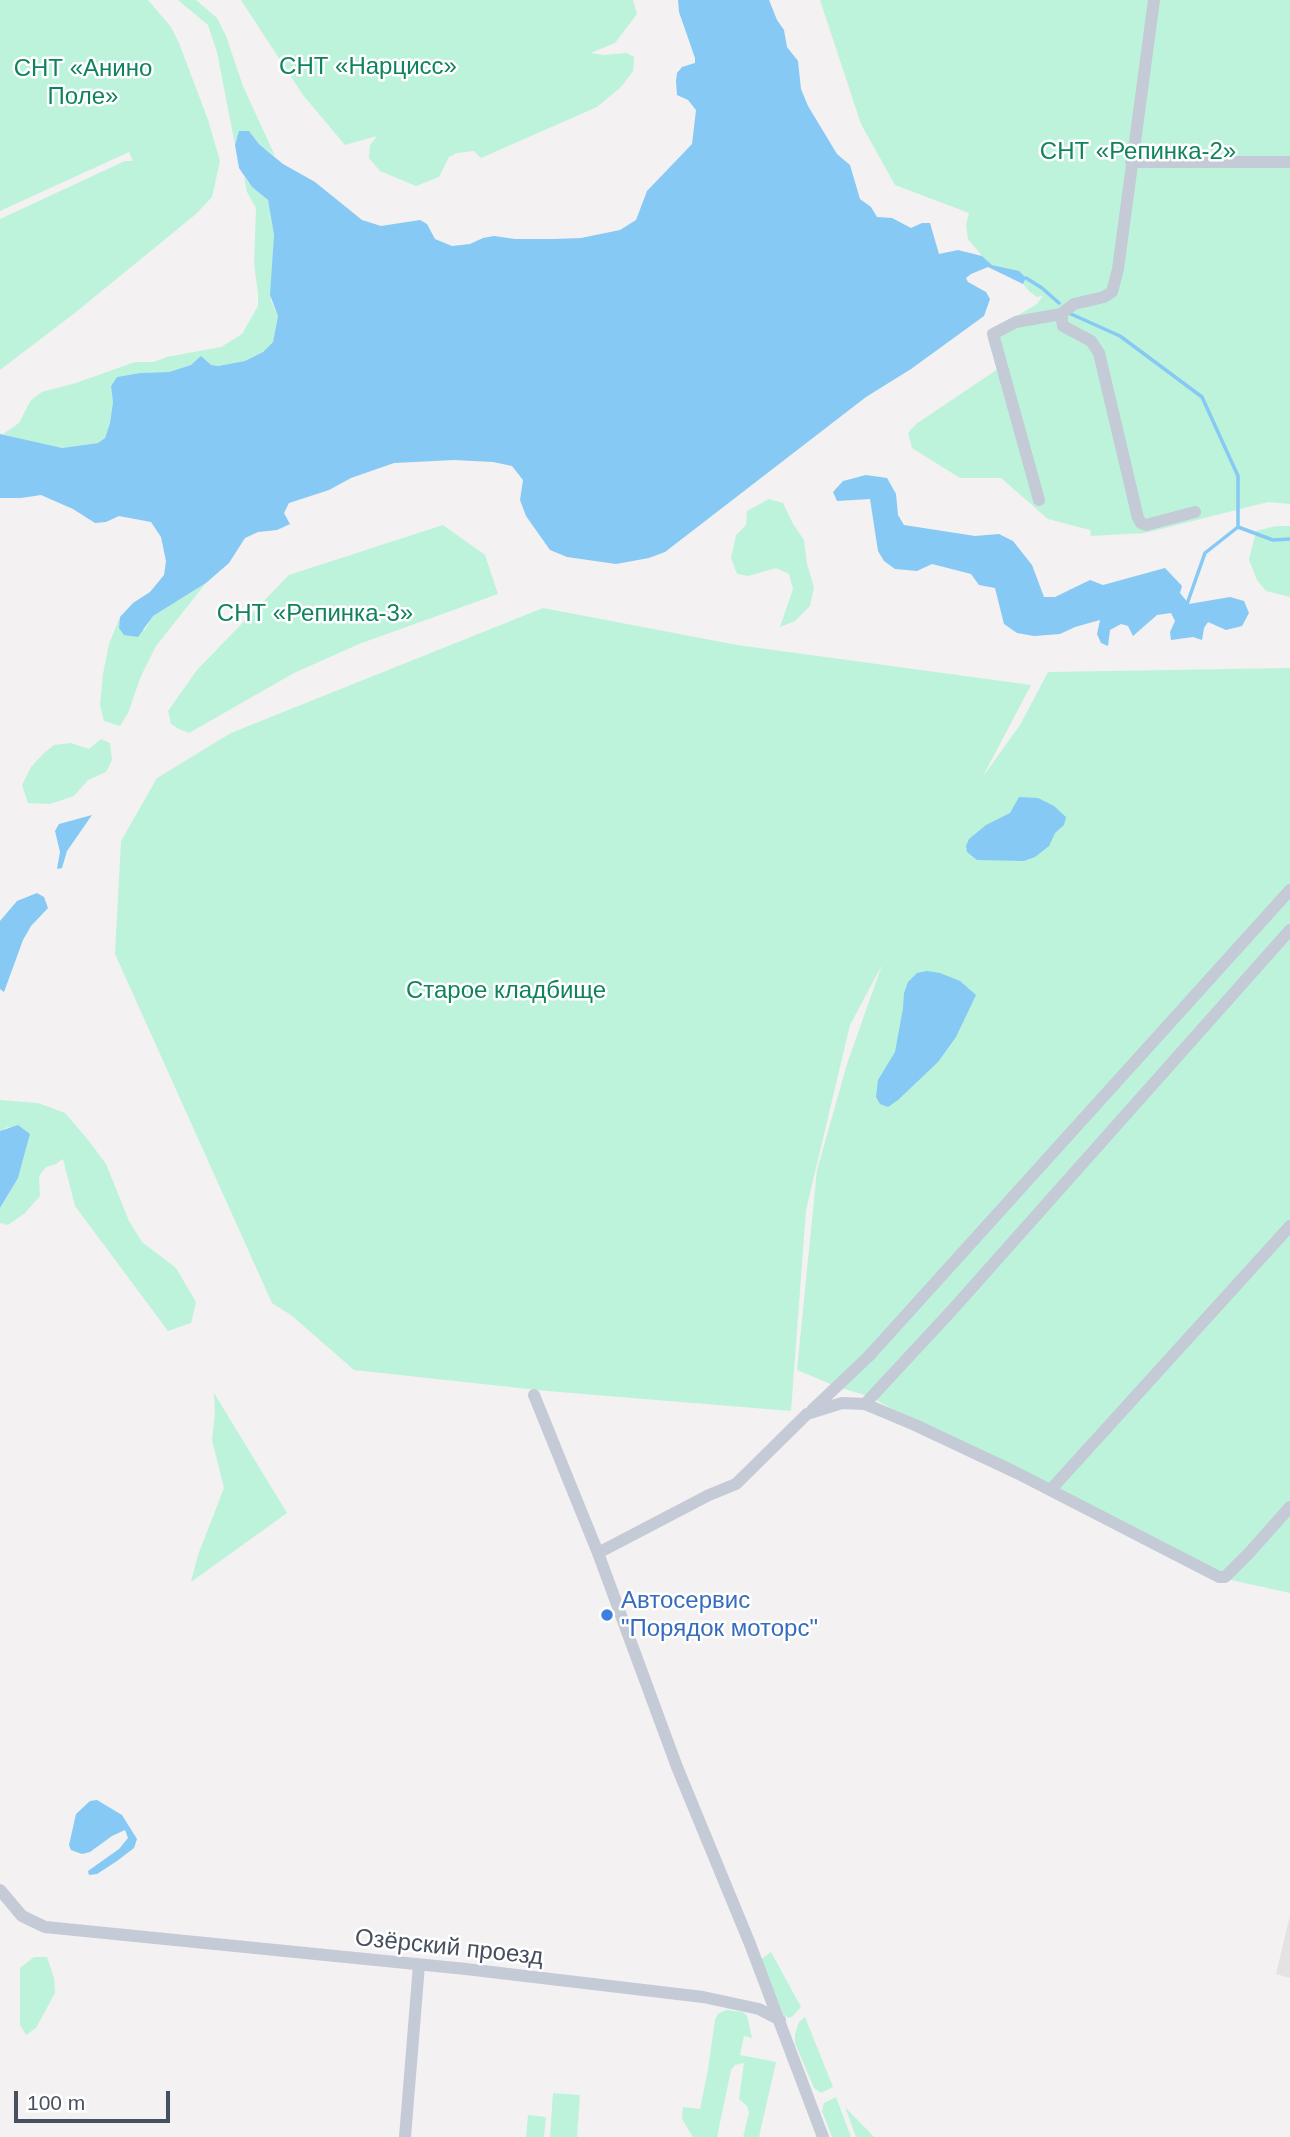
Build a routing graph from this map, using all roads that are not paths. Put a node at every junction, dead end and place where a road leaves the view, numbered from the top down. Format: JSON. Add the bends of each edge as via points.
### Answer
{"nodes":[{"id":1,"x":1154,"y":0,"type":"edge"},
{"id":2,"x":1131,"y":162,"type":"junction"},
{"id":3,"x":1290,"y":162,"type":"edge"},
{"id":4,"x":1061,"y":314,"type":"junction"},
{"id":5,"x":1039,"y":500,"type":"dead end"},
{"id":6,"x":1195,"y":512,"type":"dead end"},
{"id":7,"x":1290,"y":890,"type":"edge"},
{"id":8,"x":1290,"y":930,"type":"edge"},
{"id":9,"x":1290,"y":1227,"type":"edge"},
{"id":10,"x":534,"y":1395,"type":"dead end"},
{"id":11,"x":865,"y":1404,"type":"junction"},
{"id":12,"x":807,"y":1414,"type":"junction"},
{"id":13,"x":1055,"y":1486,"type":"dead end"},
{"id":14,"x":1290,"y":1507,"type":"edge"},
{"id":15,"x":598,"y":1553,"type":"junction"},
{"id":16,"x":0,"y":1890,"type":"edge"},
{"id":17,"x":419,"y":1965,"type":"junction"},
{"id":18,"x":780,"y":2020,"type":"junction"},
{"id":19,"x":405,"y":2137,"type":"edge"},
{"id":20,"x":824,"y":2137,"type":"edge"}],
"edges":[{"from":1,"to":2,"type":"street"},
{"from":2,"to":3,"type":"street"},
{"from":2,"to":4,"type":"street","via":[[1112,292],[1074,304]]},
{"from":4,"to":5,"type":"street","via":[[1016,322],[993,336]]},
{"from":4,"to":6,"type":"street","via":[[1063,326],[1091,341],[1099,353],[1138,518],[1146,524]]},
{"from":7,"to":12,"type":"street","via":[[869,1356]]},
{"from":8,"to":11,"type":"street"},
{"from":9,"to":13,"type":"street"},
{"from":10,"to":15,"type":"street"},
{"from":11,"to":12,"type":"street","via":[[842,1403]]},
{"from":11,"to":14,"type":"street","via":[[1017,1474],[1219,1577],[1225,1577]]},
{"from":12,"to":15,"type":"street","via":[[736,1484]]},
{"from":15,"to":18,"type":"street","via":[[677,1768]]},
{"from":16,"to":17,"type":"street","name":"Озёрский проезд","via":[[22,1916],[45,1927]]},
{"from":17,"to":18,"type":"street","name":"Озёрский проезд","via":[[703,1997],[748,2006]]},
{"from":17,"to":19,"type":"street"},
{"from":18,"to":20,"type":"street"}]}
